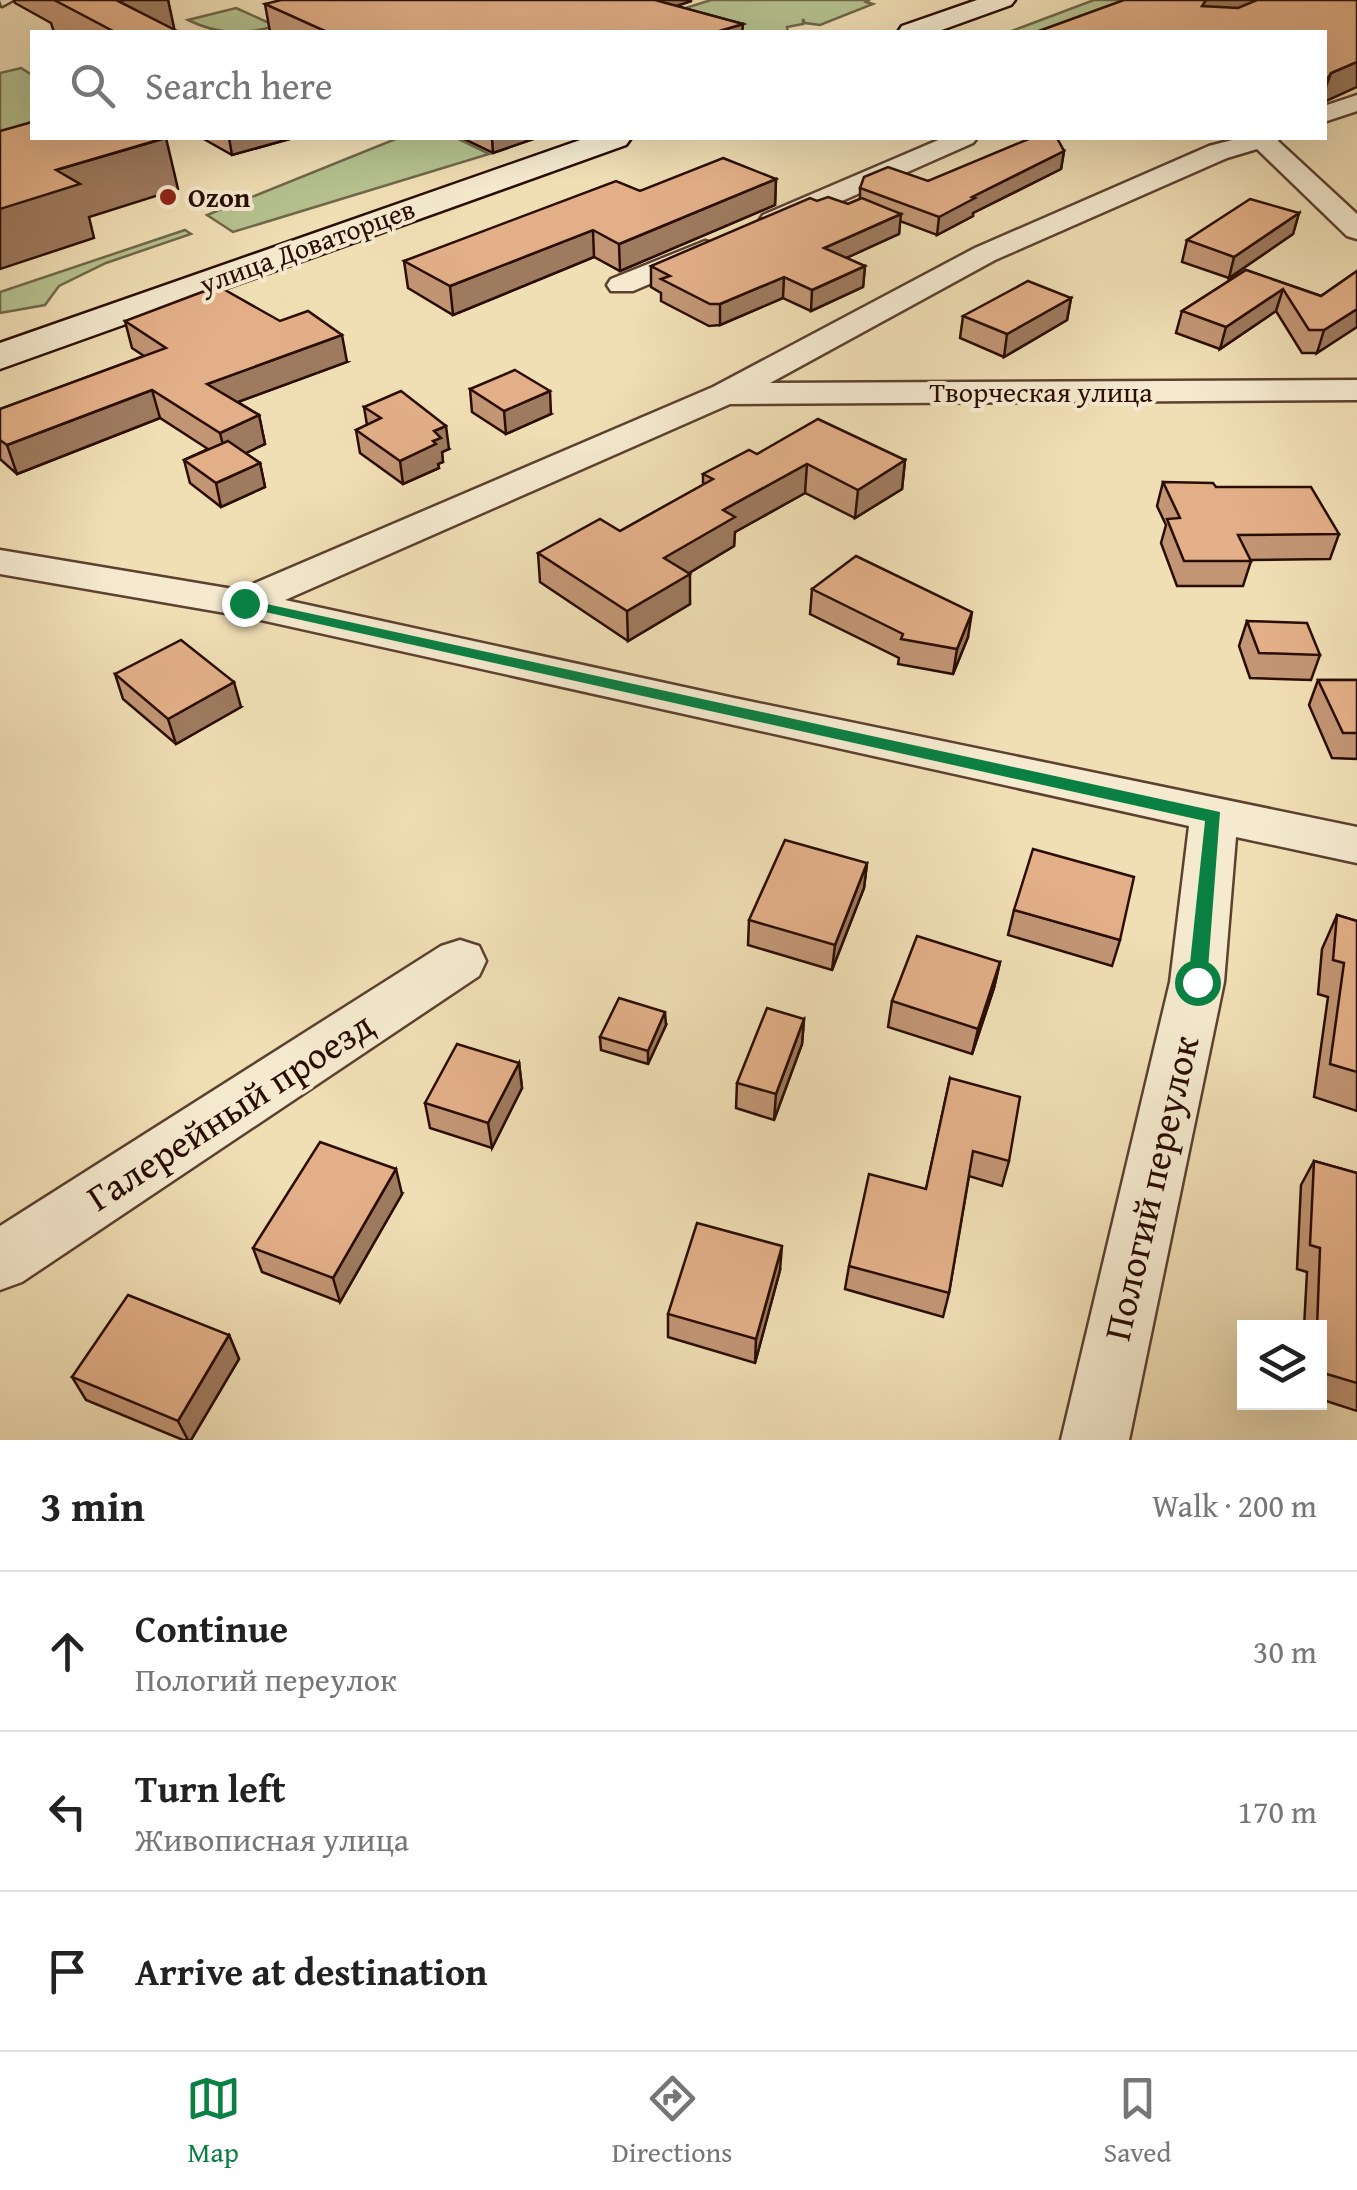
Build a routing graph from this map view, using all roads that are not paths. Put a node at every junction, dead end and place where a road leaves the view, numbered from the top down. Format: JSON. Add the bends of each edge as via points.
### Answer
{"nodes":[{"id":1,"x":1002,"y":0,"type":"edge"},
{"id":2,"x":918,"y":30,"type":"edge"},
{"id":3,"x":1357,"y":102,"type":"edge"},
{"id":4,"x":1327,"y":114,"type":"edge"},
{"id":5,"x":609,"y":140,"type":"edge"},
{"id":6,"x":959,"y":140,"type":"edge"},
{"id":7,"x":1260,"y":140,"type":"edge"},
{"id":8,"x":1265,"y":140,"type":"edge"},
{"id":9,"x":1357,"y":230,"type":"edge"},
{"id":10,"x":622,"y":285,"type":"dead end"},
{"id":11,"x":0,"y":357,"type":"edge"},
{"id":12,"x":1357,"y":390,"type":"edge"},
{"id":13,"x":725,"y":394,"type":"junction"},
{"id":14,"x":0,"y":562,"type":"edge"},
{"id":15,"x":244,"y":603,"type":"junction"},
{"id":16,"x":1214,"y":816,"type":"junction"},
{"id":17,"x":1357,"y":845,"type":"edge"},
{"id":18,"x":460,"y":962,"type":"dead end"},
{"id":19,"x":0,"y":1260,"type":"edge"},
{"id":20,"x":1096,"y":1440,"type":"edge"}],
"edges":[{"from":1,"to":2,"type":"main road"},
{"from":3,"to":4,"type":"street"},
{"from":5,"to":11,"type":"main road","name":"улица Доваторцев"},
{"from":6,"to":10,"type":"street"},
{"from":7,"to":13,"type":"street","via":[[1218,152],[985,254]]},
{"from":8,"to":9,"type":"street"},
{"from":12,"to":13,"type":"street","name":"Творческая улица"},
{"from":13,"to":15,"type":"street"},
{"from":14,"to":15,"type":"street"},
{"from":15,"to":16,"type":"street"},
{"from":16,"to":17,"type":"street"},
{"from":16,"to":20,"type":"street","name":"Пологий переулок","via":[[1197,982]]},
{"from":18,"to":19,"type":"street","name":"Галерейный проезд"}]}
